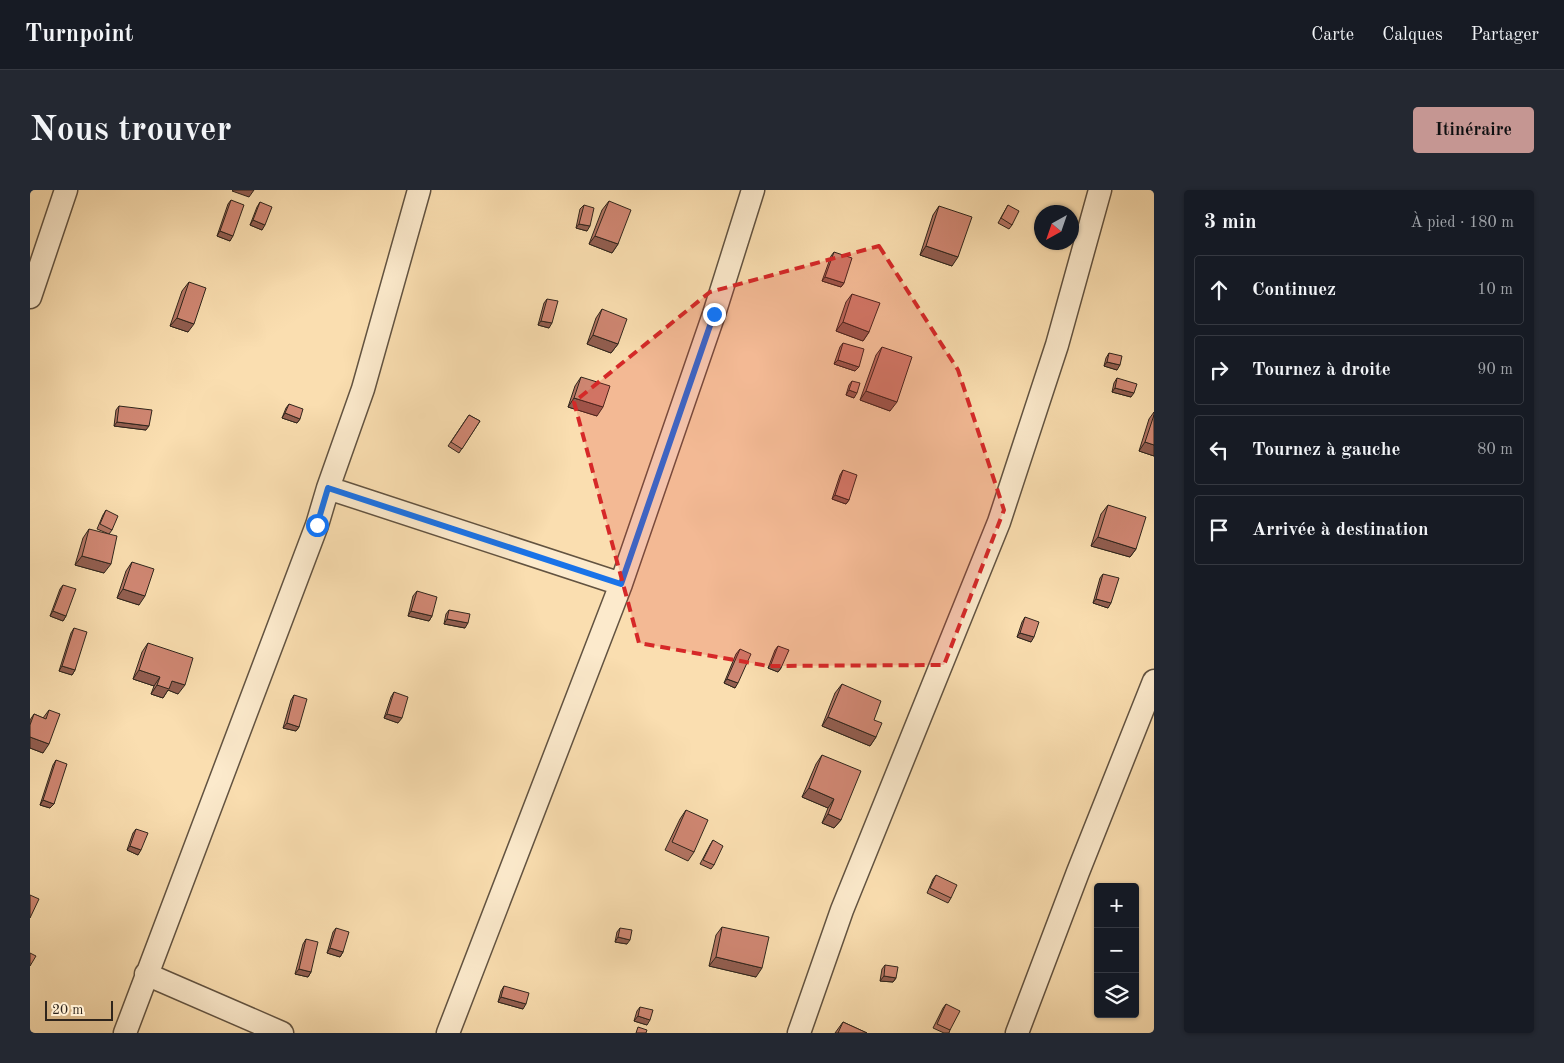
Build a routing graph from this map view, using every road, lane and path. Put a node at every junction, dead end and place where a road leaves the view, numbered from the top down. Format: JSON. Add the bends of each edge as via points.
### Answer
{"nodes":[{"id":1,"x":66,"y":190,"type":"edge"},
{"id":2,"x":419,"y":190,"type":"edge"},
{"id":3,"x":753,"y":190,"type":"edge"},
{"id":4,"x":1100,"y":190,"type":"edge"},
{"id":5,"x":30,"y":297,"type":"edge"},
{"id":6,"x":328,"y":488,"type":"junction"},
{"id":7,"x":621,"y":584,"type":"junction"},
{"id":8,"x":1154,"y":681,"type":"edge"},
{"id":9,"x":146,"y":974,"type":"junction"},
{"id":10,"x":125,"y":1033,"type":"edge"},
{"id":11,"x":282,"y":1033,"type":"edge"},
{"id":12,"x":448,"y":1033,"type":"edge"},
{"id":13,"x":799,"y":1033,"type":"edge"},
{"id":14,"x":1018,"y":1033,"type":"edge"}],
"edges":[{"from":1,"to":5,"type":"street"},
{"from":2,"to":6,"type":"street","via":[[363,389]]},
{"from":3,"to":7,"type":"street"},
{"from":4,"to":13,"type":"street","via":[[1057,345],[999,522],[842,910]]},
{"from":6,"to":7,"type":"street"},
{"from":6,"to":9,"type":"street","via":[[317,525]]},
{"from":7,"to":12,"type":"street"},
{"from":8,"to":14,"type":"street"},
{"from":9,"to":10,"type":"street"},
{"from":9,"to":11,"type":"street"}]}
